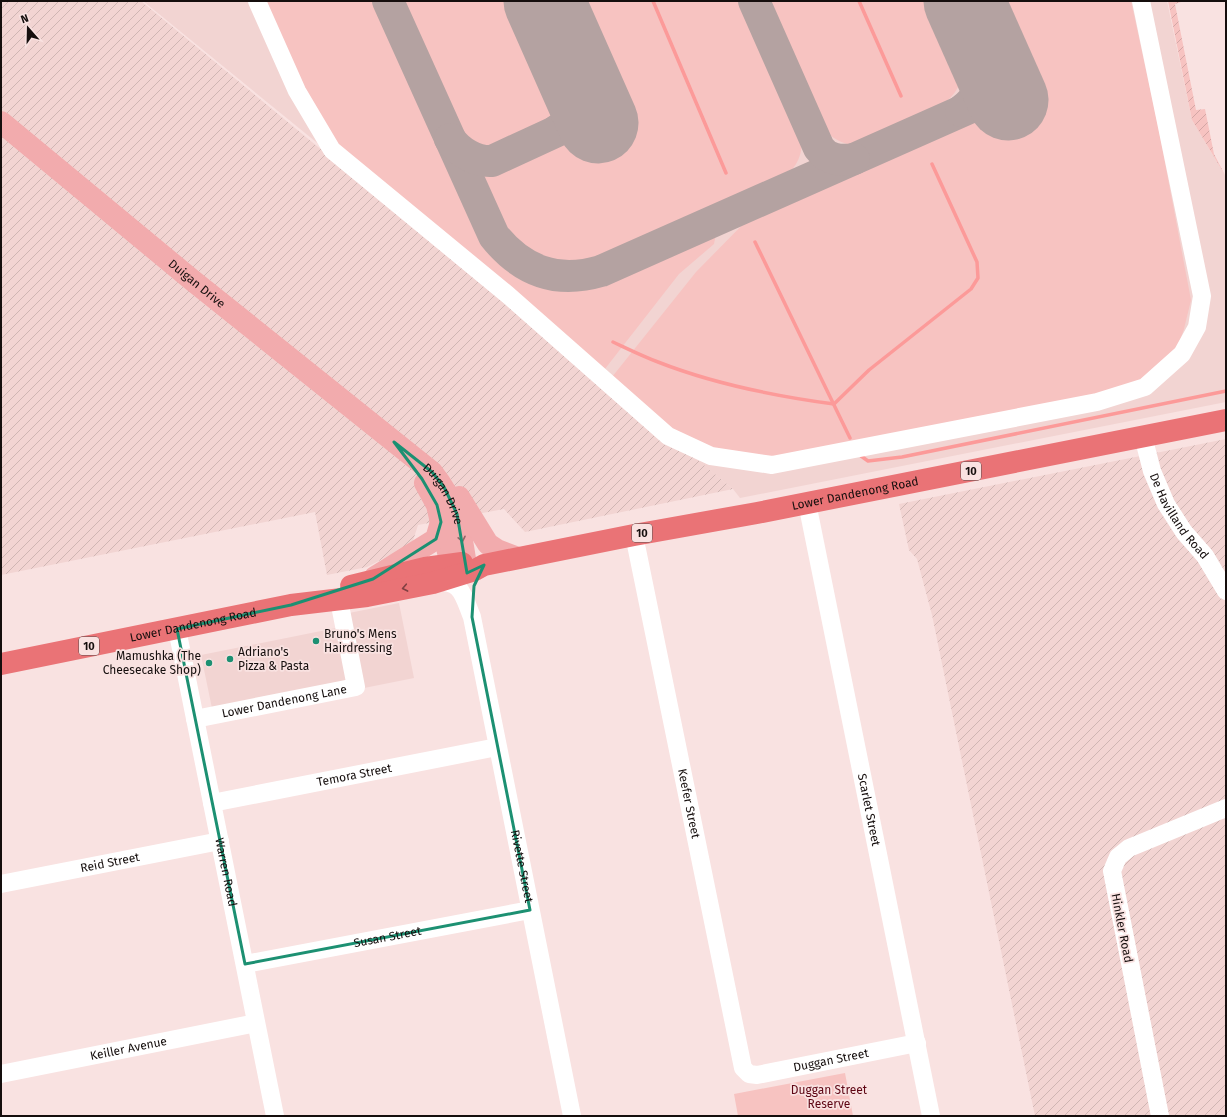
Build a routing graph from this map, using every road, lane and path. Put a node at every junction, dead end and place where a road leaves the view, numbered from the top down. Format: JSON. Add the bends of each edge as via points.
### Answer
{"nodes":[{"id":1,"x":257,"y":1,"type":"edge"},
{"id":2,"x":1141,"y":1,"type":"edge"},
{"id":3,"x":1,"y":122,"type":"edge"},
{"id":4,"x":1226,"y":420,"type":"edge"},
{"id":5,"x":1143,"y":436,"type":"junction"},
{"id":6,"x":394,"y":442,"type":"junction"},
{"id":7,"x":432,"y":472,"type":"junction"},
{"id":8,"x":807,"y":503,"type":"junction"},
{"id":9,"x":441,"y":522,"type":"junction"},
{"id":10,"x":634,"y":535,"type":"junction"},
{"id":11,"x":518,"y":558,"type":"junction"},
{"id":12,"x":465,"y":568,"type":"junction"},
{"id":13,"x":373,"y":579,"type":"junction"},
{"id":14,"x":433,"y":582,"type":"junction"},
{"id":15,"x":1226,"y":591,"type":"edge"},
{"id":16,"x":339,"y":600,"type":"junction"},
{"id":17,"x":291,"y":606,"type":"junction"},
{"id":18,"x":472,"y":617,"type":"junction"},
{"id":19,"x":177,"y":629,"type":"junction"},
{"id":20,"x":1,"y":664,"type":"edge"},
{"id":21,"x":195,"y":719,"type":"junction"},
{"id":22,"x":497,"y":747,"type":"junction"},
{"id":23,"x":212,"y":803,"type":"junction"},
{"id":24,"x":1226,"y":808,"type":"edge"},
{"id":25,"x":220,"y":840,"type":"junction"},
{"id":26,"x":1,"y":884,"type":"edge"},
{"id":27,"x":530,"y":910,"type":"junction"},
{"id":28,"x":245,"y":964,"type":"junction"},
{"id":29,"x":256,"y":1023,"type":"junction"},
{"id":30,"x":917,"y":1043,"type":"junction"},
{"id":31,"x":746,"y":1071,"type":"joint"},
{"id":32,"x":1,"y":1074,"type":"edge"},
{"id":33,"x":275,"y":1116,"type":"edge"},
{"id":34,"x":572,"y":1116,"type":"edge"},
{"id":35,"x":931,"y":1116,"type":"edge"},
{"id":36,"x":1160,"y":1116,"type":"edge"}],
"edges":[{"from":1,"to":2,"type":"street","via":[[297,91],[332,150],[508,295],[668,436],[711,456],[772,466],[1097,402],[1145,387],[1182,354],[1197,327],[1202,296]]},
{"from":3,"to":6,"type":"main road","name":"Duigan Drive"},
{"from":4,"to":5,"type":"highway","name":"Lower Dandenong Road","number":"10"},
{"from":5,"to":8,"type":"highway","name":"Lower Dandenong Road","number":"10"},
{"from":5,"to":15,"type":"street","name":"De Havilland Road","via":[[1152,471],[1166,504],[1184,532],[1205,556]]},
{"from":6,"to":7,"type":"main road","name":"Duigan Drive"},
{"from":6,"to":9,"type":"main road","name":"Duigan Drive","via":[[432,494]]},
{"from":7,"to":11,"type":"main road","via":[[458,496],[488,544]]},
{"from":7,"to":12,"type":"main road","name":"Duigan Drive","one_way":true,"via":[[444,487],[455,508]]},
{"from":8,"to":10,"type":"highway","name":"Lower Dandenong Road","number":"10"},
{"from":8,"to":30,"type":"street","name":"Scarlet Street"},
{"from":9,"to":12,"type":"main road","name":"Duigan Drive"},
{"from":9,"to":13,"type":"main road","via":[[436,539]]},
{"from":10,"to":11,"type":"highway","name":"Lower Dandenong Road","number":"10"},
{"from":10,"to":31,"type":"street","name":"Keefer Street","via":[[740,1058]]},
{"from":11,"to":12,"type":"highway","name":"Lower Dandenong Road","number":"10"},
{"from":12,"to":13,"type":"highway","name":"Lower Dandenong Road","number":"10"},
{"from":12,"to":14,"type":"highway","name":"Lower Dandenong Road","number":"10"},
{"from":12,"to":18,"type":"street","name":"Rivette Street","via":[[474,586]]},
{"from":13,"to":17,"type":"highway","name":"Lower Dandenong Road","number":"10"},
{"from":14,"to":16,"type":"highway","name":"Lower Dandenong Road","number":"10","one_way":true},
{"from":14,"to":18,"type":"street","name":"Rivette Street","via":[[450,583],[460,589]]},
{"from":16,"to":17,"type":"highway","name":"Lower Dandenong Road","number":"10"},
{"from":16,"to":21,"type":"street","name":"Lower Dandenong Lane","via":[[356,687]]},
{"from":17,"to":19,"type":"highway","name":"Lower Dandenong Road","number":"10"},
{"from":18,"to":22,"type":"street","name":"Rivette Street"},
{"from":19,"to":20,"type":"highway","name":"Lower Dandenong Road","number":"10"},
{"from":19,"to":21,"type":"street","name":"Warren Road"},
{"from":21,"to":23,"type":"street","name":"Warren Road"},
{"from":22,"to":23,"type":"street","name":"Temora Street"},
{"from":22,"to":27,"type":"street","name":"Rivette Street"},
{"from":23,"to":25,"type":"street","name":"Warren Road"},
{"from":24,"to":36,"type":"street","name":"Hinkler Road","via":[[1129,848],[1118,857],[1112,871]]},
{"from":25,"to":26,"type":"street","name":"Reid Street"},
{"from":25,"to":28,"type":"street","name":"Warren Road"},
{"from":27,"to":28,"type":"street","name":"Susan Street"},
{"from":27,"to":34,"type":"street","name":"Rivette Street"},
{"from":28,"to":29,"type":"street","name":"Warren Road"},
{"from":29,"to":32,"type":"street","name":"Keiller Avenue"},
{"from":29,"to":33,"type":"street","name":"Warren Road"},
{"from":30,"to":31,"type":"street","name":"Duggan Street","via":[[758,1075]]},
{"from":30,"to":35,"type":"street","name":"Scarlet Street"}]}
